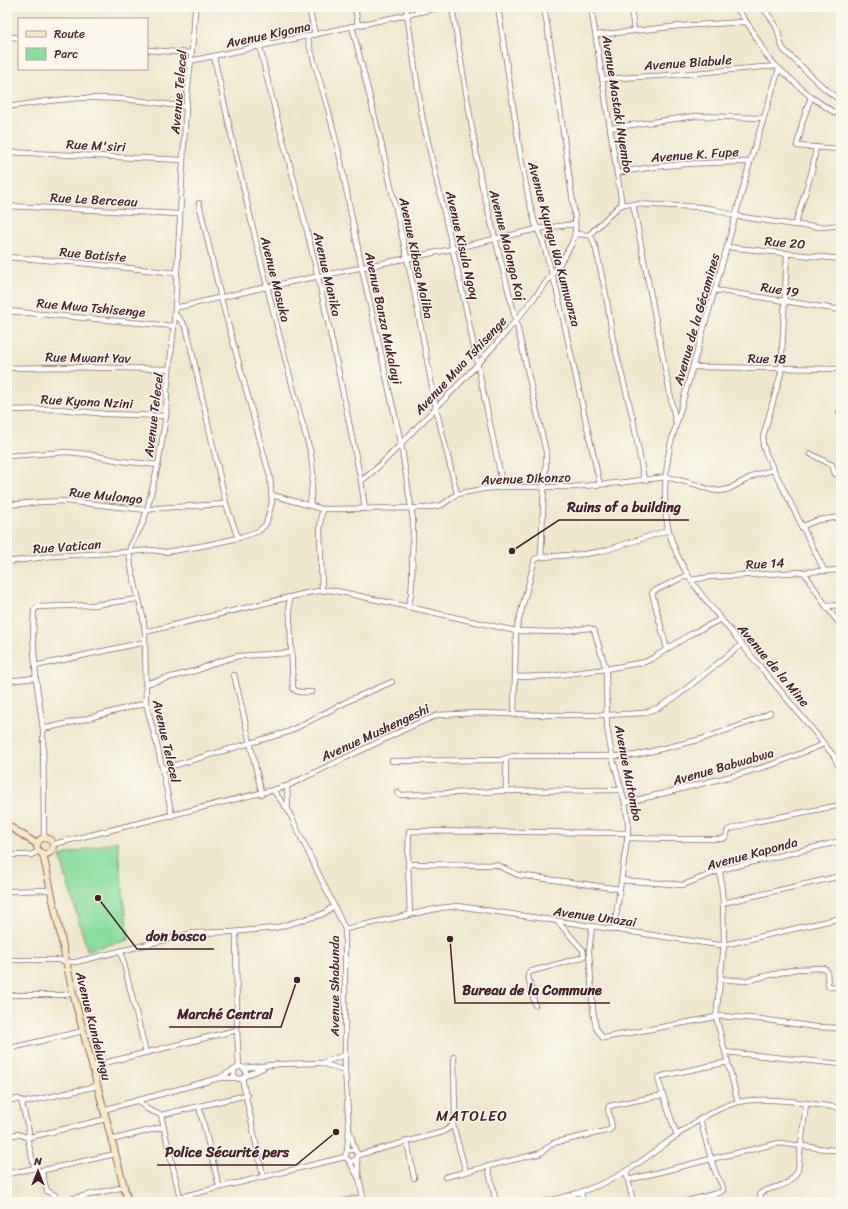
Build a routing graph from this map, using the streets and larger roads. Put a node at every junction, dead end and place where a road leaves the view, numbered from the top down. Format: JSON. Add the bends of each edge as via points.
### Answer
{"nodes":[{"id":1,"x":195,"y":7,"type":"edge"},
{"id":2,"x":309,"y":7,"type":"edge"},
{"id":3,"x":355,"y":7,"type":"edge"},
{"id":4,"x":406,"y":7,"type":"edge"},
{"id":5,"x":443,"y":7,"type":"edge"},
{"id":6,"x":452,"y":7,"type":"edge"},
{"id":7,"x":498,"y":7,"type":"edge"},
{"id":8,"x":544,"y":7,"type":"edge"},
{"id":9,"x":591,"y":7,"type":"edge"},
{"id":10,"x":631,"y":7,"type":"edge"},
{"id":11,"x":736,"y":7,"type":"edge"},
{"id":12,"x":762,"y":7,"type":"edge"},
{"id":13,"x":407,"y":15,"type":"junction"},
{"id":14,"x":746,"y":22,"type":"junction"},
{"id":15,"x":358,"y":25,"type":"junction"},
{"id":16,"x":352,"y":26,"type":"junction"},
{"id":17,"x":634,"y":31,"type":"junction"},
{"id":18,"x":315,"y":35,"type":"junction"},
{"id":19,"x":596,"y":35,"type":"junction"},
{"id":20,"x":7,"y":36,"type":"edge"},
{"id":21,"x":307,"y":37,"type":"junction"},
{"id":22,"x":18,"y":38,"type":"edge"},
{"id":23,"x":260,"y":47,"type":"junction"},
{"id":24,"x":148,"y":50,"type":"edge"},
{"id":25,"x":192,"y":52,"type":"junction"},
{"id":26,"x":214,"y":57,"type":"junction"},
{"id":27,"x":190,"y":61,"type":"junction"},
{"id":28,"x":777,"y":68,"type":"junction"},
{"id":29,"x":602,"y":79,"type":"junction"},
{"id":30,"x":811,"y":97,"type":"junction"},
{"id":31,"x":841,"y":101,"type":"edge"},
{"id":32,"x":7,"y":107,"type":"edge"},
{"id":33,"x":186,"y":107,"type":"junction"},
{"id":34,"x":841,"y":117,"type":"edge"},
{"id":35,"x":763,"y":118,"type":"junction"},
{"id":36,"x":610,"y":128,"type":"junction"},
{"id":37,"x":816,"y":147,"type":"junction"},
{"id":38,"x":841,"y":149,"type":"edge"},
{"id":39,"x":7,"y":152,"type":"edge"},
{"id":40,"x":183,"y":160,"type":"junction"},
{"id":41,"x":750,"y":162,"type":"junction"},
{"id":42,"x":617,"y":173,"type":"junction"},
{"id":43,"x":199,"y":203,"type":"dead end"},
{"id":44,"x":633,"y":204,"type":"junction"},
{"id":45,"x":622,"y":205,"type":"junction"},
{"id":46,"x":7,"y":206,"type":"edge"},
{"id":47,"x":179,"y":214,"type":"junction"},
{"id":48,"x":736,"y":216,"type":"junction"},
{"id":49,"x":575,"y":224,"type":"junction"},
{"id":50,"x":795,"y":225,"type":"junction"},
{"id":51,"x":841,"y":225,"type":"edge"},
{"id":52,"x":538,"y":229,"type":"junction"},
{"id":53,"x":575,"y":234,"type":"junction"},
{"id":54,"x":589,"y":235,"type":"junction"},
{"id":55,"x":495,"y":239,"type":"junction"},
{"id":56,"x":728,"y":247,"type":"junction"},
{"id":57,"x":452,"y":249,"type":"junction"},
{"id":58,"x":787,"y":254,"type":"junction"},
{"id":59,"x":7,"y":257,"type":"edge"},
{"id":60,"x":407,"y":259,"type":"junction"},
{"id":61,"x":841,"y":259,"type":"edge"},
{"id":62,"x":362,"y":269,"type":"junction"},
{"id":63,"x":177,"y":273,"type":"junction"},
{"id":64,"x":552,"y":275,"type":"junction"},
{"id":65,"x":318,"y":278,"type":"junction"},
{"id":66,"x":266,"y":288,"type":"junction"},
{"id":67,"x":715,"y":290,"type":"junction"},
{"id":68,"x":221,"y":298,"type":"junction"},
{"id":69,"x":784,"y":300,"type":"junction"},
{"id":70,"x":841,"y":310,"type":"edge"},
{"id":71,"x":7,"y":311,"type":"edge"},
{"id":72,"x":174,"y":311,"type":"junction"},
{"id":73,"x":516,"y":321,"type":"junction"},
{"id":74,"x":174,"y":326,"type":"junction"},
{"id":75,"x":478,"y":364,"type":"junction"},
{"id":76,"x":693,"y":367,"type":"junction"},
{"id":77,"x":7,"y":368,"type":"edge"},
{"id":78,"x":169,"y":369,"type":"junction"},
{"id":79,"x":781,"y":369,"type":"junction"},
{"id":80,"x":841,"y":369,"type":"edge"},
{"id":81,"x":436,"y":408,"type":"junction"},
{"id":82,"x":7,"y":410,"type":"edge"},
{"id":83,"x":166,"y":416,"type":"junction"},
{"id":84,"x":676,"y":426,"type":"junction"},
{"id":85,"x":401,"y":444,"type":"junction"},
{"id":86,"x":811,"y":454,"type":"dead end"},
{"id":87,"x":7,"y":456,"type":"edge"},
{"id":88,"x":158,"y":465,"type":"junction"},
{"id":89,"x":773,"y":470,"type":"junction"},
{"id":90,"x":841,"y":476,"type":"edge"},
{"id":91,"x":666,"y":477,"type":"junction"},
{"id":92,"x":644,"y":480,"type":"junction"},
{"id":93,"x":361,"y":481,"type":"junction"},
{"id":94,"x":600,"y":484,"type":"junction"},
{"id":95,"x":504,"y":487,"type":"junction"},
{"id":96,"x":544,"y":487,"type":"junction"},
{"id":97,"x":457,"y":494,"type":"junction"},
{"id":98,"x":272,"y":496,"type":"junction"},
{"id":99,"x":226,"y":504,"type":"junction"},
{"id":100,"x":7,"y":505,"type":"edge"},
{"id":101,"x":310,"y":506,"type":"junction"},
{"id":102,"x":412,"y":508,"type":"junction"},
{"id":103,"x":322,"y":509,"type":"junction"},
{"id":104,"x":365,"y":509,"type":"junction"},
{"id":105,"x":148,"y":510,"type":"junction"},
{"id":106,"x":841,"y":517,"type":"edge"},
{"id":107,"x":801,"y":527,"type":"junction"},
{"id":108,"x":668,"y":530,"type":"junction"},
{"id":109,"x":238,"y":538,"type":"junction"},
{"id":110,"x":129,"y":552,"type":"junction"},
{"id":111,"x":540,"y":557,"type":"junction"},
{"id":112,"x":7,"y":562,"type":"edge"},
{"id":113,"x":824,"y":570,"type":"junction"},
{"id":114,"x":841,"y":570,"type":"edge"},
{"id":115,"x":804,"y":572,"type":"junction"},
{"id":116,"x":688,"y":575,"type":"junction"},
{"id":117,"x":691,"y":580,"type":"junction"},
{"id":118,"x":322,"y":591,"type":"junction"},
{"id":119,"x":289,"y":598,"type":"junction"},
{"id":120,"x":138,"y":599,"type":"junction"},
{"id":121,"x":841,"y":605,"type":"edge"},
{"id":122,"x":826,"y":606,"type":"junction"},
{"id":123,"x":408,"y":607,"type":"junction"},
{"id":124,"x":721,"y":619,"type":"junction"},
{"id":125,"x":841,"y":626,"type":"edge"},
{"id":126,"x":516,"y":631,"type":"junction"},
{"id":127,"x":145,"y":632,"type":"junction"},
{"id":128,"x":145,"y":642,"type":"junction"},
{"id":129,"x":742,"y":644,"type":"junction"},
{"id":130,"x":667,"y":649,"type":"junction"},
{"id":131,"x":291,"y":653,"type":"junction"},
{"id":132,"x":35,"y":666,"type":"junction"},
{"id":133,"x":606,"y":669,"type":"junction"},
{"id":134,"x":234,"y":675,"type":"dead end"},
{"id":135,"x":515,"y":677,"type":"junction"},
{"id":136,"x":35,"y":678,"type":"junction"},
{"id":137,"x":7,"y":681,"type":"edge"},
{"id":138,"x":392,"y":682,"type":"dead end"},
{"id":139,"x":145,"y":684,"type":"junction"},
{"id":140,"x":312,"y":692,"type":"dead end"},
{"id":141,"x":146,"y":703,"type":"junction"},
{"id":142,"x":770,"y":713,"type":"dead end"},
{"id":143,"x":514,"y":715,"type":"junction"},
{"id":144,"x":608,"y":715,"type":"junction"},
{"id":145,"x":43,"y":729,"type":"junction"},
{"id":146,"x":249,"y":744,"type":"junction"},
{"id":147,"x":824,"y":744,"type":"junction"},
{"id":148,"x":612,"y":756,"type":"junction"},
{"id":149,"x":506,"y":758,"type":"junction"},
{"id":150,"x":392,"y":761,"type":"dead end"},
{"id":151,"x":162,"y":769,"type":"junction"},
{"id":152,"x":841,"y":771,"type":"edge"},
{"id":153,"x":286,"y":786,"type":"junction"},
{"id":154,"x":273,"y":790,"type":"junction"},
{"id":155,"x":622,"y":790,"type":"junction"},
{"id":156,"x":506,"y":791,"type":"junction"},
{"id":157,"x":397,"y":792,"type":"dead end"},
{"id":158,"x":262,"y":794,"type":"junction"},
{"id":159,"x":625,"y":803,"type":"junction"},
{"id":160,"x":841,"y":805,"type":"edge"},
{"id":161,"x":288,"y":810,"type":"junction"},
{"id":162,"x":172,"y":816,"type":"junction"},
{"id":163,"x":7,"y":825,"type":"edge"},
{"id":164,"x":628,"y":835,"type":"junction"},
{"id":165,"x":44,"y":838,"type":"junction"},
{"id":166,"x":841,"y":841,"type":"edge"},
{"id":167,"x":37,"y":844,"type":"junction"},
{"id":168,"x":54,"y":844,"type":"junction"},
{"id":169,"x":41,"y":852,"type":"junction"},
{"id":170,"x":7,"y":855,"type":"edge"},
{"id":171,"x":408,"y":864,"type":"junction"},
{"id":172,"x":720,"y":871,"type":"junction"},
{"id":173,"x":841,"y":876,"type":"edge"},
{"id":174,"x":621,"y":880,"type":"junction"},
{"id":175,"x":620,"y":889,"type":"junction"},
{"id":176,"x":51,"y":890,"type":"junction"},
{"id":177,"x":7,"y":891,"type":"edge"},
{"id":178,"x":723,"y":903,"type":"junction"},
{"id":179,"x":334,"y":906,"type":"junction"},
{"id":180,"x":410,"y":914,"type":"junction"},
{"id":181,"x":841,"y":918,"type":"edge"},
{"id":182,"x":558,"y":922,"type":"junction"},
{"id":183,"x":592,"y":927,"type":"junction"},
{"id":184,"x":345,"y":929,"type":"junction"},
{"id":185,"x":614,"y":930,"type":"junction"},
{"id":186,"x":236,"y":932,"type":"junction"},
{"id":187,"x":724,"y":946,"type":"junction"},
{"id":188,"x":121,"y":952,"type":"junction"},
{"id":189,"x":7,"y":960,"type":"edge"},
{"id":190,"x":67,"y":962,"type":"junction"},
{"id":191,"x":720,"y":979,"type":"junction"},
{"id":192,"x":841,"y":988,"type":"edge"},
{"id":193,"x":73,"y":993,"type":"junction"},
{"id":194,"x":7,"y":995,"type":"edge"},
{"id":195,"x":535,"y":1006,"type":"dead end"},
{"id":196,"x":716,"y":1017,"type":"junction"},
{"id":197,"x":841,"y":1028,"type":"edge"},
{"id":198,"x":237,"y":1030,"type":"junction"},
{"id":199,"x":83,"y":1031,"type":"junction"},
{"id":200,"x":7,"y":1049,"type":"edge"},
{"id":201,"x":725,"y":1052,"type":"junction"},
{"id":202,"x":146,"y":1053,"type":"junction"},
{"id":203,"x":345,"y":1055,"type":"junction"},
{"id":204,"x":454,"y":1057,"type":"dead end"},
{"id":205,"x":728,"y":1062,"type":"junction"},
{"id":206,"x":322,"y":1063,"type":"junction"},
{"id":207,"x":841,"y":1064,"type":"edge"},
{"id":208,"x":92,"y":1066,"type":"junction"},
{"id":209,"x":267,"y":1066,"type":"junction"},
{"id":210,"x":239,"y":1068,"type":"junction"},
{"id":211,"x":345,"y":1071,"type":"junction"},
{"id":212,"x":242,"y":1077,"type":"junction"},
{"id":213,"x":219,"y":1078,"type":"junction"},
{"id":214,"x":97,"y":1086,"type":"junction"},
{"id":215,"x":246,"y":1095,"type":"junction"},
{"id":216,"x":662,"y":1095,"type":"junction"},
{"id":217,"x":21,"y":1100,"type":"junction"},
{"id":218,"x":137,"y":1100,"type":"junction"},
{"id":219,"x":7,"y":1101,"type":"edge"},
{"id":220,"x":738,"y":1102,"type":"junction"},
{"id":221,"x":806,"y":1104,"type":"junction"},
{"id":222,"x":199,"y":1106,"type":"junction"},
{"id":223,"x":841,"y":1108,"type":"edge"},
{"id":224,"x":104,"y":1110,"type":"junction"},
{"id":225,"x":160,"y":1115,"type":"junction"},
{"id":226,"x":106,"y":1119,"type":"junction"},
{"id":227,"x":700,"y":1119,"type":"junction"},
{"id":228,"x":453,"y":1125,"type":"junction"},
{"id":229,"x":163,"y":1127,"type":"junction"},
{"id":230,"x":349,"y":1128,"type":"junction"},
{"id":231,"x":7,"y":1136,"type":"edge"},
{"id":232,"x":677,"y":1136,"type":"junction"},
{"id":233,"x":27,"y":1138,"type":"junction"},
{"id":234,"x":111,"y":1140,"type":"junction"},
{"id":235,"x":407,"y":1141,"type":"junction"},
{"id":236,"x":802,"y":1145,"type":"junction"},
{"id":237,"x":347,"y":1151,"type":"junction"},
{"id":238,"x":841,"y":1151,"type":"edge"},
{"id":239,"x":115,"y":1154,"type":"junction"},
{"id":240,"x":356,"y":1154,"type":"junction"},
{"id":241,"x":347,"y":1159,"type":"junction"},
{"id":242,"x":711,"y":1159,"type":"junction"},
{"id":243,"x":488,"y":1167,"type":"junction"},
{"id":244,"x":35,"y":1168,"type":"junction"},
{"id":245,"x":40,"y":1171,"type":"junction"},
{"id":246,"x":626,"y":1171,"type":"junction"},
{"id":247,"x":466,"y":1172,"type":"junction"},
{"id":248,"x":7,"y":1174,"type":"edge"},
{"id":249,"x":263,"y":1176,"type":"junction"},
{"id":250,"x":445,"y":1177,"type":"dead end"},
{"id":251,"x":359,"y":1178,"type":"junction"},
{"id":252,"x":414,"y":1178,"type":"dead end"},
{"id":253,"x":628,"y":1180,"type":"junction"},
{"id":254,"x":219,"y":1186,"type":"junction"},
{"id":255,"x":124,"y":1187,"type":"junction"},
{"id":256,"x":580,"y":1192,"type":"junction"},
{"id":257,"x":180,"y":1196,"type":"junction"},
{"id":258,"x":364,"y":1199,"type":"edge"},
{"id":259,"x":57,"y":1202,"type":"edge"},
{"id":260,"x":128,"y":1202,"type":"edge"},
{"id":261,"x":181,"y":1202,"type":"edge"},
{"id":262,"x":340,"y":1202,"type":"edge"},
{"id":263,"x":496,"y":1202,"type":"edge"},
{"id":264,"x":543,"y":1202,"type":"edge"},
{"id":265,"x":583,"y":1202,"type":"edge"},
{"id":266,"x":633,"y":1202,"type":"edge"},
{"id":267,"x":684,"y":1202,"type":"edge"},
{"id":268,"x":760,"y":1202,"type":"edge"}],
"edges":[{"from":1,"to":25,"type":"street","name":"Avenue Telecel"},
{"from":2,"to":18,"type":"street"},
{"from":3,"to":15,"type":"street"},
{"from":4,"to":13,"type":"street","name":"Avenue Kisula Ngoy"},
{"from":5,"to":13,"type":"street","name":"Avenue Kigoma"},
{"from":6,"to":55,"type":"street","name":"Avenue Malonga Kaj","via":[[481,182]]},
{"from":7,"to":52,"type":"street","name":"Avenue Kyungu Wa Kumwanza","via":[[523,172]]},
{"from":8,"to":49,"type":"street","name":"Avenue Mwa Tshisenge"},
{"from":9,"to":19,"type":"street","name":"Avenue Mastaki Nyembo"},
{"from":10,"to":17,"type":"street"},
{"from":11,"to":14,"type":"street"},
{"from":12,"to":31,"type":"street","via":[[770,16],[784,50]]},
{"from":13,"to":15,"type":"street","name":"Avenue Kigoma"},
{"from":13,"to":57,"type":"street","name":"Avenue Kisula Ngoy","via":[[422,116]]},
{"from":14,"to":17,"type":"street"},
{"from":14,"to":28,"type":"street"},
{"from":15,"to":16,"type":"street","name":"Avenue Kigoma"},
{"from":16,"to":18,"type":"street","name":"Avenue Kigoma"},
{"from":16,"to":60,"type":"street","name":"Avenue Kibasa Maliba"},
{"from":17,"to":19,"type":"street"},
{"from":18,"to":21,"type":"street","name":"Avenue Kigoma"},
{"from":19,"to":29,"type":"street","name":"Avenue Mastaki Nyembo"},
{"from":20,"to":22,"type":"street"},
{"from":21,"to":23,"type":"street","name":"Avenue Kigoma"},
{"from":21,"to":62,"type":"street","name":"Avenue Banza Mukalayi","via":[[339,153]]},
{"from":23,"to":26,"type":"street","name":"Avenue Kigoma"},
{"from":23,"to":65,"type":"street","name":"Avenue Manika"},
{"from":24,"to":25,"type":"street"},
{"from":25,"to":27,"type":"street","name":"Avenue Telecel"},
{"from":26,"to":27,"type":"street","name":"Avenue Kigoma"},
{"from":26,"to":66,"type":"street","name":"Avenue Masuka"},
{"from":27,"to":33,"type":"street","name":"Avenue Telecel"},
{"from":28,"to":29,"type":"street","name":"Avenue Biabule"},
{"from":28,"to":30,"type":"street"},
{"from":28,"to":35,"type":"street","name":"Avenue de la Gécamines"},
{"from":29,"to":36,"type":"street","name":"Avenue Mastaki Nyembo"},
{"from":30,"to":34,"type":"street"},
{"from":30,"to":37,"type":"street","via":[[796,145]]},
{"from":32,"to":33,"type":"street","via":[[84,98]]},
{"from":33,"to":40,"type":"street","name":"Avenue Telecel"},
{"from":35,"to":36,"type":"street","via":[[695,116]]},
{"from":35,"to":41,"type":"street","name":"Avenue de la Gécamines"},
{"from":36,"to":42,"type":"street","name":"Avenue Mastaki Nyembo"},
{"from":37,"to":38,"type":"street"},
{"from":37,"to":50,"type":"street","via":[[812,171]]},
{"from":39,"to":40,"type":"street","name":"Rue M'siri"},
{"from":40,"to":47,"type":"street","name":"Avenue Telecel"},
{"from":41,"to":42,"type":"street","name":"Avenue K. Fupe","via":[[699,162]]},
{"from":41,"to":48,"type":"street","name":"Avenue de la Gécamines"},
{"from":42,"to":45,"type":"street","name":"Avenue Mastaki Nyembo"},
{"from":43,"to":68,"type":"street"},
{"from":44,"to":45,"type":"street"},
{"from":44,"to":48,"type":"street","via":[[700,207]]},
{"from":44,"to":84,"type":"street"},
{"from":45,"to":54,"type":"street"},
{"from":46,"to":47,"type":"street","name":"Rue Le Berceau"},
{"from":47,"to":63,"type":"street","name":"Avenue Telecel"},
{"from":48,"to":50,"type":"street"},
{"from":48,"to":56,"type":"street","name":"Avenue de la Gécamines"},
{"from":49,"to":52,"type":"street"},
{"from":49,"to":53,"type":"street","name":"Avenue Mwa Tshisenge"},
{"from":50,"to":51,"type":"street"},
{"from":52,"to":55,"type":"street"},
{"from":52,"to":64,"type":"street","name":"Avenue Kyungu Wa Kumwanza"},
{"from":53,"to":54,"type":"street"},
{"from":53,"to":64,"type":"street","name":"Avenue Mwa Tshisenge"},
{"from":54,"to":92,"type":"street","via":[[593,240],[603,280],[612,340],[633,419]]},
{"from":55,"to":57,"type":"street"},
{"from":55,"to":73,"type":"street","name":"Avenue Malonga Kaj"},
{"from":56,"to":58,"type":"street","name":"Rue 20"},
{"from":56,"to":67,"type":"street","name":"Avenue de la Gécamines"},
{"from":57,"to":60,"type":"street"},
{"from":57,"to":75,"type":"street","name":"Avenue Kisula Ngoy"},
{"from":58,"to":61,"type":"street","name":"Rue 20"},
{"from":58,"to":69,"type":"street"},
{"from":59,"to":63,"type":"street","name":"Rue Batiste"},
{"from":60,"to":62,"type":"street"},
{"from":60,"to":81,"type":"street","name":"Avenue Kibasa Maliba"},
{"from":62,"to":65,"type":"street"},
{"from":62,"to":85,"type":"street","name":"Avenue Banza Mukalayi"},
{"from":63,"to":72,"type":"street","name":"Avenue Telecel"},
{"from":64,"to":73,"type":"street","name":"Avenue Mwa Tshisenge"},
{"from":64,"to":94,"type":"street","name":"Avenue Kyungu Wa Kumwanza"},
{"from":65,"to":66,"type":"street"},
{"from":65,"to":93,"type":"street","name":"Avenue Manika"},
{"from":66,"to":68,"type":"street"},
{"from":66,"to":101,"type":"street","name":"Avenue Masuka","via":[[312,460]]},
{"from":67,"to":69,"type":"street","name":"Rue 19"},
{"from":67,"to":76,"type":"street","name":"Avenue de la Gécamines"},
{"from":68,"to":72,"type":"street"},
{"from":68,"to":98,"type":"street","via":[[270,476]]},
{"from":69,"to":70,"type":"street","name":"Rue 19"},
{"from":69,"to":79,"type":"street"},
{"from":71,"to":74,"type":"street","name":"Rue Mwa Tshisenge"},
{"from":72,"to":74,"type":"street","name":"Avenue Telecel"},
{"from":72,"to":99,"type":"street","via":[[187,330]]},
{"from":73,"to":75,"type":"street","name":"Avenue Mwa Tshisenge"},
{"from":73,"to":96,"type":"street","name":"Avenue Malonga Kaj","via":[[546,452]]},
{"from":74,"to":78,"type":"street","name":"Avenue Telecel"},
{"from":75,"to":81,"type":"street","name":"Avenue Mwa Tshisenge"},
{"from":75,"to":95,"type":"street","name":"Avenue Kisula Ngoy"},
{"from":76,"to":79,"type":"street","name":"Rue 18"},
{"from":76,"to":84,"type":"street","name":"Avenue de la Gécamines"},
{"from":77,"to":78,"type":"street","name":"Rue Mwant Yav"},
{"from":78,"to":83,"type":"street","name":"Avenue Telecel"},
{"from":79,"to":80,"type":"street","name":"Rue 18"},
{"from":79,"to":89,"type":"street","via":[[763,442],[764,451]]},
{"from":81,"to":85,"type":"street","name":"Avenue Mwa Tshisenge"},
{"from":81,"to":97,"type":"street","name":"Avenue Kibasa Maliba"},
{"from":82,"to":83,"type":"street","name":"Rue Kyona Nzini","via":[[60,409],[105,414]]},
{"from":83,"to":88,"type":"street","name":"Avenue Telecel"},
{"from":84,"to":91,"type":"street","name":"Avenue de la Gécamines","via":[[670,446]]},
{"from":85,"to":93,"type":"street","name":"Avenue Mwa Tshisenge","via":[[383,464]]},
{"from":85,"to":102,"type":"street","name":"Avenue Banza Mukalayi"},
{"from":86,"to":90,"type":"street","via":[[832,465],[835,474]]},
{"from":87,"to":88,"type":"street","via":[[67,452]]},
{"from":88,"to":105,"type":"street","name":"Avenue Telecel"},
{"from":89,"to":91,"type":"street","via":[[720,491]]},
{"from":89,"to":107,"type":"street"},
{"from":91,"to":92,"type":"street","name":"Avenue Dikonzo"},
{"from":91,"to":108,"type":"street","name":"Avenue de la Gécamines"},
{"from":92,"to":94,"type":"street","name":"Avenue Dikonzo"},
{"from":93,"to":104,"type":"street","name":"Avenue Manika"},
{"from":94,"to":96,"type":"street","name":"Avenue Dikonzo"},
{"from":95,"to":96,"type":"street","name":"Avenue Dikonzo"},
{"from":95,"to":97,"type":"street","name":"Avenue Dikonzo"},
{"from":96,"to":111,"type":"street","name":"Avenue Malonga Kaj"},
{"from":97,"to":102,"type":"street","name":"Avenue Dikonzo","via":[[438,506]]},
{"from":98,"to":101,"type":"street","name":"Avenue Dikonzo"},
{"from":98,"to":109,"type":"street","name":"Rue Vatican","via":[[265,526],[260,531]]},
{"from":99,"to":105,"type":"street","name":"Rue Mulongo"},
{"from":99,"to":109,"type":"street"},
{"from":100,"to":105,"type":"street","name":"Rue Mulongo","via":[[66,501]]},
{"from":101,"to":103,"type":"street","name":"Avenue Dikonzo"},
{"from":102,"to":104,"type":"street","name":"Avenue Dikonzo"},
{"from":102,"to":123,"type":"street","name":"Avenue Banza Mukalayi","via":[[413,555]]},
{"from":103,"to":104,"type":"street","name":"Avenue Dikonzo"},
{"from":103,"to":118,"type":"street"},
{"from":105,"to":110,"type":"street","name":"Avenue Telecel"},
{"from":106,"to":107,"type":"street","via":[[818,520]]},
{"from":107,"to":113,"type":"street"},
{"from":108,"to":111,"type":"street","via":[[603,551]]},
{"from":108,"to":116,"type":"street","name":"Avenue de la Gécamines"},
{"from":109,"to":110,"type":"street","name":"Rue Vatican","via":[[170,552]]},
{"from":110,"to":112,"type":"street","name":"Rue Vatican","via":[[52,556]]},
{"from":110,"to":120,"type":"street","name":"Avenue Telecel"},
{"from":111,"to":126,"type":"street","via":[[534,560]]},
{"from":113,"to":114,"type":"street","name":"Rue 14"},
{"from":113,"to":115,"type":"street","name":"Rue 14"},
{"from":115,"to":117,"type":"street","name":"Rue 14"},
{"from":115,"to":122,"type":"street"},
{"from":116,"to":117,"type":"street","name":"Avenue de la Mine"},
{"from":116,"to":130,"type":"street","via":[[652,593]]},
{"from":117,"to":124,"type":"street","name":"Avenue de la Mine"},
{"from":118,"to":119,"type":"street"},
{"from":118,"to":123,"type":"street","via":[[346,593]]},
{"from":119,"to":127,"type":"street"},
{"from":119,"to":131,"type":"street"},
{"from":120,"to":127,"type":"street","name":"Avenue Telecel"},
{"from":120,"to":132,"type":"street","via":[[93,605],[38,607],[35,609],[33,621]]},
{"from":121,"to":122,"type":"street"},
{"from":122,"to":125,"type":"street"},
{"from":123,"to":126,"type":"street"},
{"from":124,"to":129,"type":"street","name":"Avenue de la Mine"},
{"from":124,"to":130,"type":"street"},
{"from":126,"to":133,"type":"street","name":"Avenue Mutombo","via":[[556,632],[592,629]]},
{"from":126,"to":135,"type":"street"},
{"from":127,"to":128,"type":"street","name":"Avenue Telecel"},
{"from":128,"to":132,"type":"street"},
{"from":128,"to":139,"type":"street","name":"Avenue Telecel"},
{"from":129,"to":144,"type":"street","name":"Avenue Mushengeshi","via":[[698,681],[658,708],[643,713]]},
{"from":129,"to":147,"type":"street","name":"Avenue de la Mine"},
{"from":130,"to":133,"type":"street","via":[[645,662]]},
{"from":131,"to":139,"type":"street","via":[[238,656]]},
{"from":131,"to":140,"type":"street","via":[[293,688],[298,692]]},
{"from":132,"to":136,"type":"street"},
{"from":133,"to":135,"type":"street","via":[[551,676]]},
{"from":133,"to":144,"type":"street","name":"Avenue Mutombo"},
{"from":134,"to":146,"type":"street"},
{"from":135,"to":143,"type":"street"},
{"from":136,"to":137,"type":"street"},
{"from":136,"to":145,"type":"street"},
{"from":138,"to":146,"type":"street","via":[[352,699],[288,732]]},
{"from":139,"to":141,"type":"street","name":"Avenue Telecel"},
{"from":141,"to":145,"type":"street"},
{"from":141,"to":151,"type":"street","name":"Avenue Telecel"},
{"from":142,"to":148,"type":"street","via":[[702,739],[636,755]]},
{"from":143,"to":144,"type":"street","name":"Avenue Mushengeshi"},
{"from":143,"to":153,"type":"street","name":"Avenue Mushengeshi","via":[[438,715]]},
{"from":144,"to":148,"type":"street","name":"Avenue Mutombo","via":[[607,727]]},
{"from":145,"to":165,"type":"street"},
{"from":146,"to":151,"type":"street"},
{"from":146,"to":158,"type":"street"},
{"from":147,"to":152,"type":"street","name":"Avenue de la Mine","via":[[834,756]]},
{"from":147,"to":159,"type":"street","name":"Avenue Babwabwa","via":[[774,764]]},
{"from":148,"to":149,"type":"street"},
{"from":148,"to":155,"type":"street","name":"Avenue Mutombo"},
{"from":149,"to":150,"type":"street"},
{"from":149,"to":156,"type":"street"},
{"from":151,"to":162,"type":"street","name":"Avenue Telecel"},
{"from":153,"to":154,"type":"street","name":"Avenue Mushengeshi"},
{"from":153,"to":161,"type":"street"},
{"from":154,"to":158,"type":"street","name":"Avenue Mushengeshi"},
{"from":154,"to":161,"type":"street"},
{"from":155,"to":156,"type":"street"},
{"from":155,"to":159,"type":"street","name":"Avenue Mutombo"},
{"from":156,"to":157,"type":"street","via":[[400,795]]},
{"from":158,"to":162,"type":"street","name":"Avenue Mushengeshi"},
{"from":159,"to":164,"type":"street","name":"Avenue Mutombo"},
{"from":160,"to":164,"type":"street","via":[[731,828],[722,839],[678,840]]},
{"from":161,"to":179,"type":"street","name":"Avenue Shabunda"},
{"from":162,"to":168,"type":"street","name":"Avenue Mushengeshi"},
{"from":163,"to":167,"type":"street"},
{"from":164,"to":171,"type":"street","via":[[408,831]]},
{"from":164,"to":174,"type":"street","name":"Avenue Mutombo"},
{"from":165,"to":167,"type":"street"},
{"from":165,"to":168,"type":"street","via":[[50,839]]},
{"from":166,"to":172,"type":"street","name":"Avenue Kaponda"},
{"from":167,"to":169,"type":"street"},
{"from":168,"to":169,"type":"street","via":[[52,851],[47,854]]},
{"from":169,"to":170,"type":"street","via":[[31,855]]},
{"from":169,"to":176,"type":"street","name":"Avenue Kundelungu"},
{"from":171,"to":175,"type":"street","via":[[497,866],[518,875]]},
{"from":171,"to":180,"type":"street"},
{"from":172,"to":174,"type":"street","name":"Avenue Kaponda","via":[[680,885]]},
{"from":172,"to":178,"type":"street"},
{"from":173,"to":178,"type":"street"},
{"from":174,"to":175,"type":"street","name":"Avenue Mutombo"},
{"from":175,"to":185,"type":"street","name":"Avenue Mutombo"},
{"from":176,"to":177,"type":"street"},
{"from":176,"to":190,"type":"street","name":"Avenue Kundelungu"},
{"from":178,"to":187,"type":"street"},
{"from":179,"to":184,"type":"street","name":"Avenue Shabunda"},
{"from":179,"to":186,"type":"street","via":[[323,914],[276,928]]},
{"from":180,"to":182,"type":"street","name":"Avenue Unazai","via":[[458,906]]},
{"from":180,"to":184,"type":"street","name":"Avenue Unazai"},
{"from":181,"to":187,"type":"street","name":"Avenue Unazai"},
{"from":182,"to":183,"type":"street","name":"Avenue Unazai"},
{"from":182,"to":195,"type":"street","via":[[583,950],[584,956],[528,973]]},
{"from":183,"to":185,"type":"street","name":"Avenue Unazai"},
{"from":183,"to":196,"type":"street","via":[[589,951],[593,1011],[596,1028],[602,1037]]},
{"from":184,"to":203,"type":"street","name":"Avenue Shabunda"},
{"from":185,"to":187,"type":"street","name":"Avenue Unazai"},
{"from":186,"to":188,"type":"street","via":[[192,933]]},
{"from":186,"to":198,"type":"street"},
{"from":187,"to":191,"type":"street"},
{"from":188,"to":190,"type":"street"},
{"from":188,"to":202,"type":"street"},
{"from":189,"to":190,"type":"street"},
{"from":190,"to":193,"type":"street","name":"Avenue Kundelungu"},
{"from":191,"to":192,"type":"street","via":[[745,981],[796,970],[824,968],[827,972],[828,986]]},
{"from":191,"to":196,"type":"street"},
{"from":193,"to":194,"type":"street"},
{"from":193,"to":199,"type":"street","name":"Avenue Kundelungu"},
{"from":196,"to":197,"type":"street"},
{"from":196,"to":201,"type":"street"},
{"from":198,"to":202,"type":"street"},
{"from":198,"to":210,"type":"street"},
{"from":199,"to":200,"type":"street"},
{"from":199,"to":208,"type":"street","name":"Avenue Kundelungu"},
{"from":201,"to":205,"type":"street"},
{"from":201,"to":207,"type":"street"},
{"from":202,"to":208,"type":"street"},
{"from":203,"to":206,"type":"street"},
{"from":203,"to":211,"type":"street","name":"Avenue Shabunda"},
{"from":204,"to":228,"type":"street"},
{"from":205,"to":216,"type":"street","via":[[660,1077],[658,1079]]},
{"from":205,"to":220,"type":"street"},
{"from":206,"to":209,"type":"street"},
{"from":206,"to":211,"type":"street"},
{"from":208,"to":214,"type":"street","name":"Avenue Kundelungu"},
{"from":209,"to":210,"type":"street"},
{"from":209,"to":212,"type":"street"},
{"from":210,"to":212,"type":"street","via":[[246,1072]]},
{"from":210,"to":212,"type":"street","via":[[235,1074]]},
{"from":210,"to":213,"type":"street"},
{"from":211,"to":230,"type":"street","name":"Avenue Shabunda"},
{"from":212,"to":213,"type":"street"},
{"from":212,"to":215,"type":"street"},
{"from":213,"to":218,"type":"street"},
{"from":214,"to":217,"type":"street","via":[[28,1102]]},
{"from":214,"to":224,"type":"street","name":"Avenue Kundelungu"},
{"from":215,"to":222,"type":"street"},
{"from":215,"to":249,"type":"street"},
{"from":216,"to":232,"type":"street"},
{"from":216,"to":243,"type":"street","via":[[609,1106],[612,1126],[610,1130],[553,1143],[541,1153]]},
{"from":217,"to":219,"type":"street"},
{"from":217,"to":233,"type":"street","via":[[29,1132]]},
{"from":218,"to":224,"type":"street"},
{"from":218,"to":225,"type":"street"},
{"from":220,"to":221,"type":"street","via":[[758,1100]]},
{"from":220,"to":227,"type":"street"},
{"from":221,"to":223,"type":"street"},
{"from":221,"to":236,"type":"street"},
{"from":222,"to":225,"type":"street"},
{"from":222,"to":254,"type":"street"},
{"from":224,"to":226,"type":"street","name":"Avenue Kundelungu"},
{"from":225,"to":229,"type":"street"},
{"from":226,"to":233,"type":"street"},
{"from":226,"to":234,"type":"street","name":"Avenue Kundelungu"},
{"from":227,"to":232,"type":"street"},
{"from":227,"to":242,"type":"street"},
{"from":228,"to":235,"type":"street","via":[[443,1132]]},
{"from":228,"to":247,"type":"street"},
{"from":229,"to":234,"type":"street"},
{"from":229,"to":257,"type":"street"},
{"from":230,"to":237,"type":"street"},
{"from":230,"to":240,"type":"street"},
{"from":231,"to":233,"type":"street","via":[[18,1134]]},
{"from":232,"to":246,"type":"street"},
{"from":233,"to":244,"type":"street"},
{"from":234,"to":239,"type":"street","name":"Avenue Kundelungu"},
{"from":235,"to":240,"type":"street"},
{"from":235,"to":252,"type":"street"},
{"from":236,"to":238,"type":"street"},
{"from":236,"to":242,"type":"street","via":[[779,1143]]},
{"from":236,"to":268,"type":"street","via":[[799,1166],[794,1177],[786,1184],[762,1192]]},
{"from":237,"to":240,"type":"street","via":[[352,1149]]},
{"from":237,"to":241,"type":"street"},
{"from":239,"to":245,"type":"street"},
{"from":239,"to":255,"type":"street","name":"Avenue Kundelungu"},
{"from":240,"to":241,"type":"street","via":[[352,1162]]},
{"from":240,"to":251,"type":"street"},
{"from":241,"to":249,"type":"street"},
{"from":241,"to":251,"type":"street"},
{"from":242,"to":253,"type":"street"},
{"from":242,"to":267,"type":"street","via":[[719,1177],[721,1192]]},
{"from":243,"to":247,"type":"street"},
{"from":243,"to":263,"type":"street"},
{"from":244,"to":245,"type":"street"},
{"from":244,"to":248,"type":"street"},
{"from":245,"to":259,"type":"street","via":[[47,1191],[55,1195]]},
{"from":246,"to":253,"type":"street"},
{"from":246,"to":256,"type":"street","via":[[607,1182]]},
{"from":247,"to":250,"type":"street"},
{"from":249,"to":254,"type":"street"},
{"from":251,"to":258,"type":"street"},
{"from":253,"to":266,"type":"street"},
{"from":254,"to":257,"type":"street"},
{"from":255,"to":259,"type":"street"},
{"from":255,"to":260,"type":"street","name":"Avenue Kundelungu"},
{"from":256,"to":264,"type":"street"},
{"from":256,"to":265,"type":"street"},
{"from":257,"to":261,"type":"street"},
{"from":258,"to":262,"type":"street"}]}
